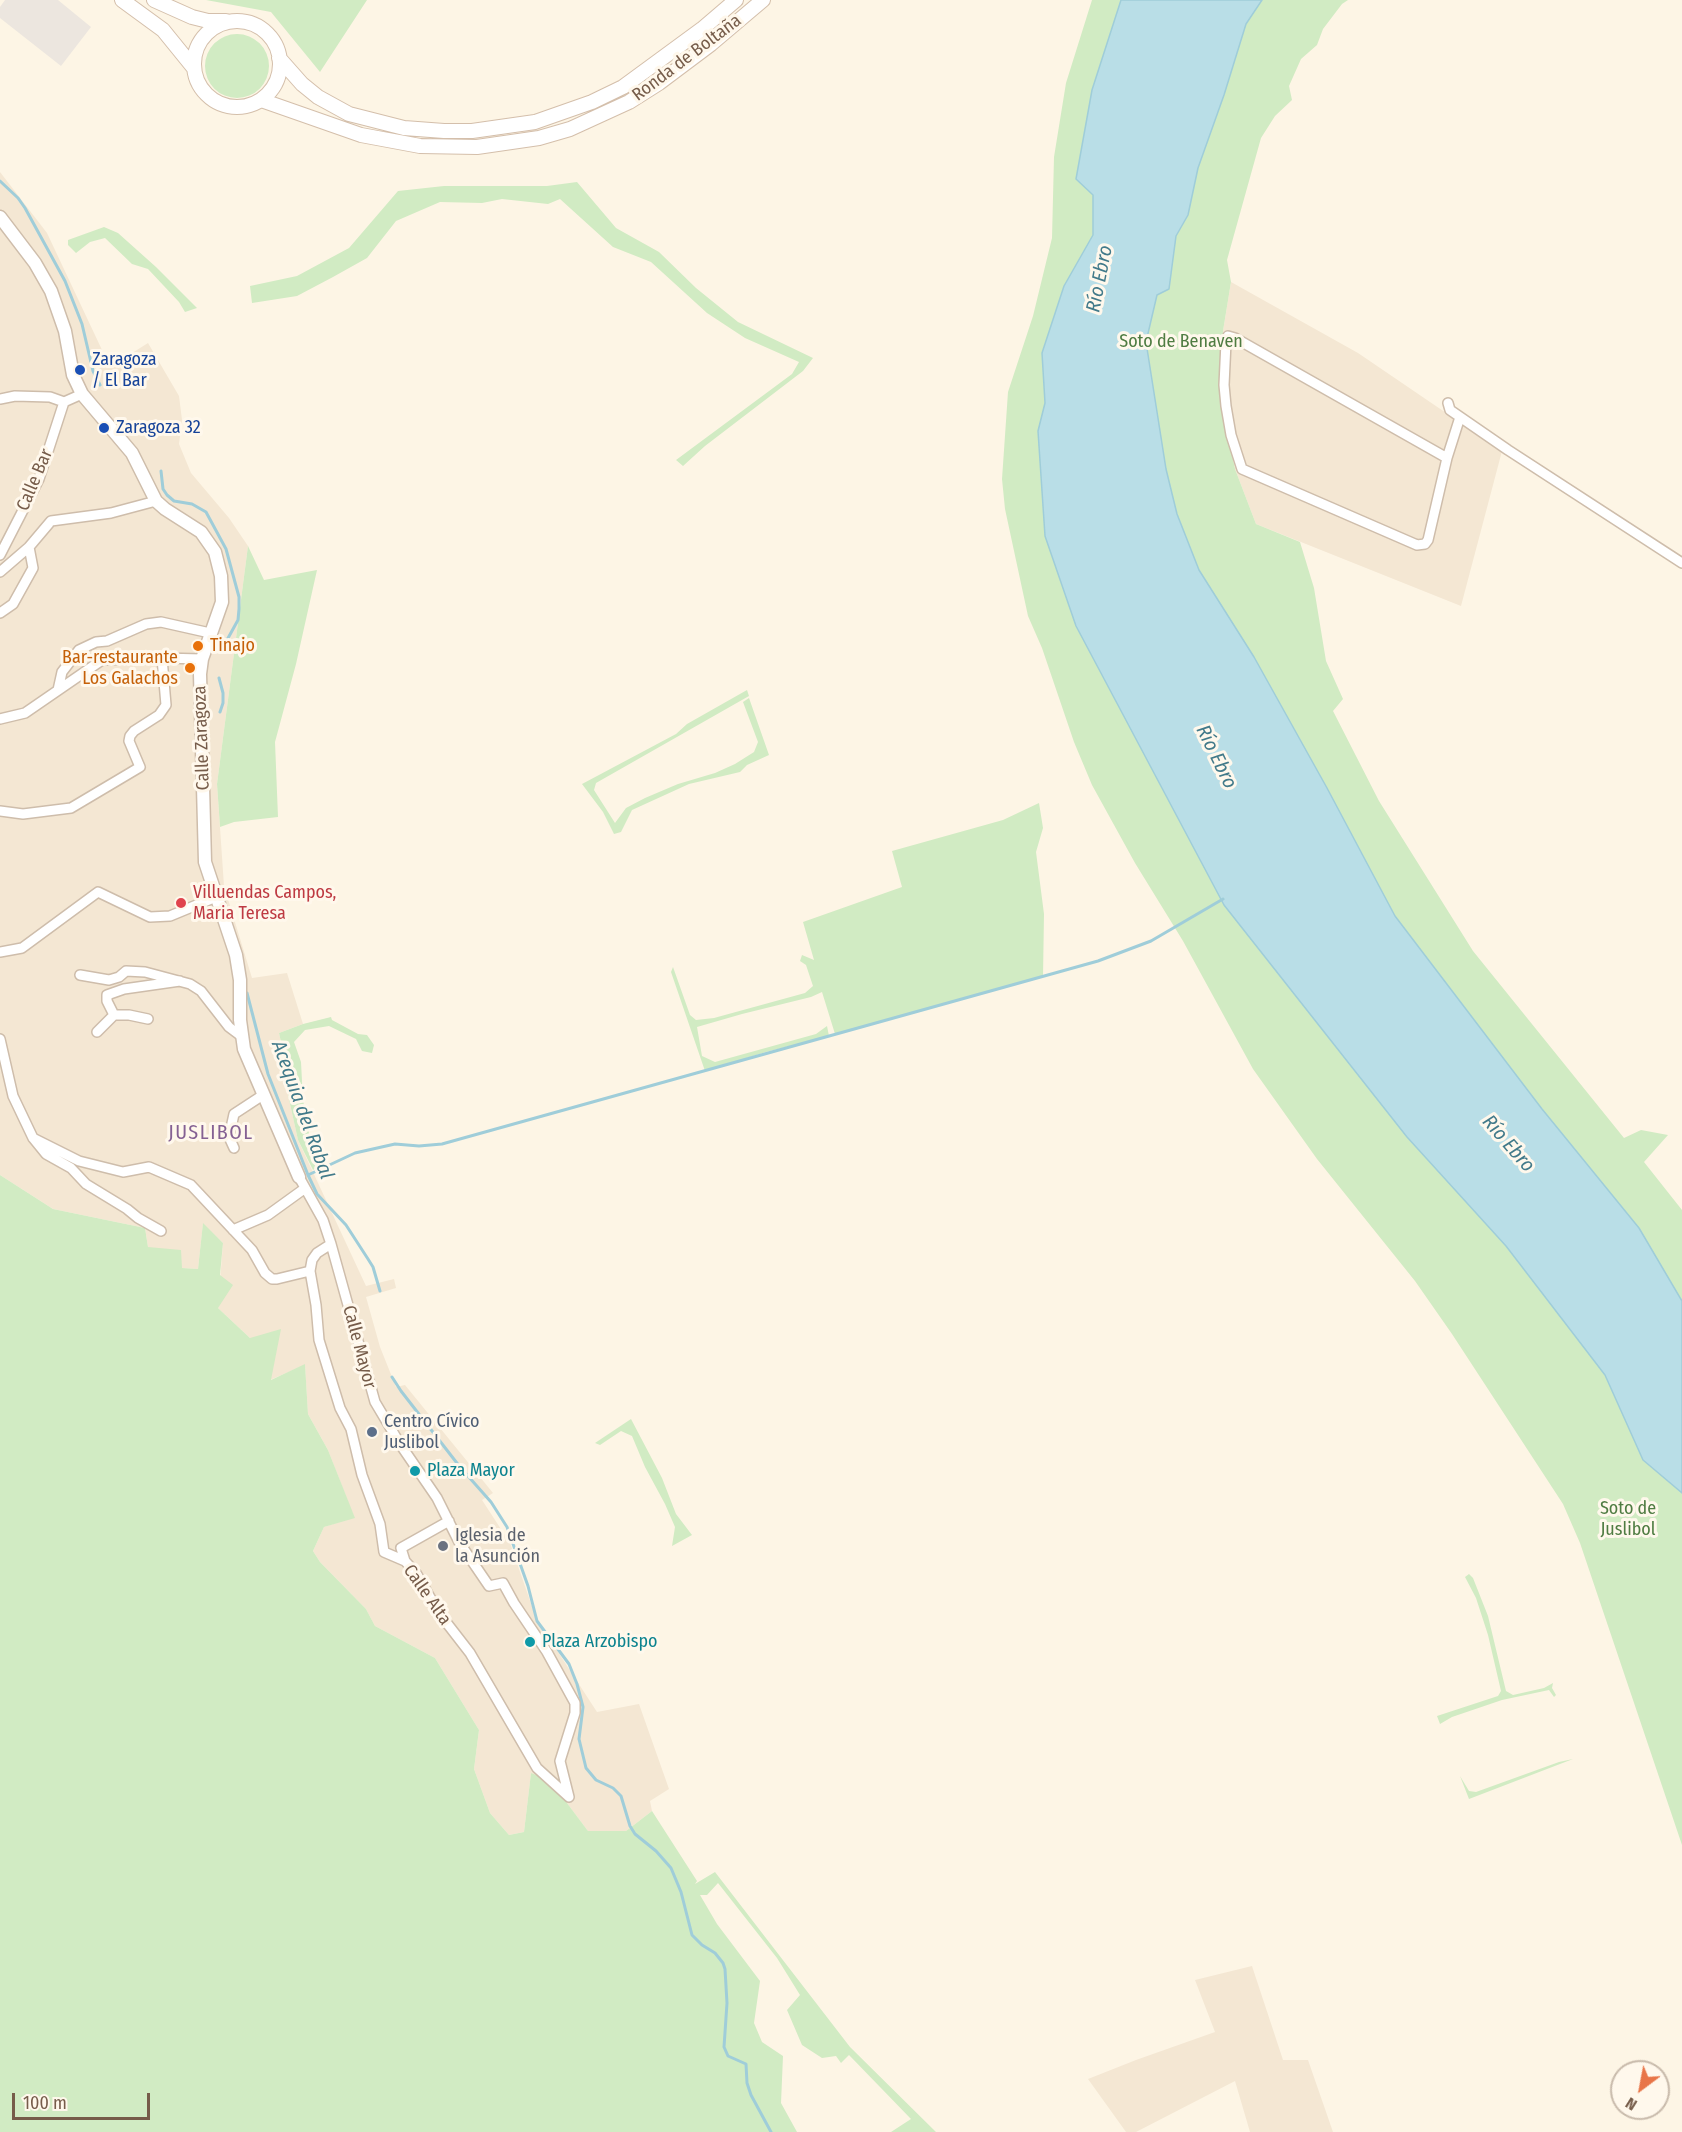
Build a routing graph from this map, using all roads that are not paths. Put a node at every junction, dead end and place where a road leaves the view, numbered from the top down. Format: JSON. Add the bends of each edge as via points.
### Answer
{"nodes":[{"id":1,"x":122,"y":0,"type":"edge"},
{"id":2,"x":154,"y":0,"type":"edge"},
{"id":3,"x":735,"y":0,"type":"edge"},
{"id":4,"x":763,"y":0,"type":"edge"},
{"id":5,"x":231,"y":21,"type":"junction"},
{"id":6,"x":279,"y":58,"type":"junction"},
{"id":7,"x":193,"y":67,"type":"junction"},
{"id":8,"x":261,"y":100,"type":"junction"},
{"id":9,"x":0,"y":217,"type":"edge"},
{"id":10,"x":82,"y":394,"type":"junction"},
{"id":11,"x":0,"y":399,"type":"edge"},
{"id":12,"x":64,"y":402,"type":"junction"},
{"id":13,"x":1448,"y":403,"type":"dead end"},
{"id":14,"x":1460,"y":417,"type":"junction"},
{"id":15,"x":1447,"y":458,"type":"junction"},
{"id":16,"x":156,"y":501,"type":"junction"},
{"id":17,"x":29,"y":547,"type":"junction"},
{"id":18,"x":0,"y":555,"type":"edge"},
{"id":19,"x":1682,"y":563,"type":"edge"},
{"id":20,"x":0,"y":572,"type":"edge"},
{"id":21,"x":0,"y":613,"type":"edge"},
{"id":22,"x":210,"y":633,"type":"junction"},
{"id":23,"x":162,"y":657,"type":"junction"},
{"id":24,"x":202,"y":659,"type":"junction"},
{"id":25,"x":58,"y":690,"type":"junction"},
{"id":26,"x":0,"y":720,"type":"edge"},
{"id":27,"x":0,"y":811,"type":"edge"},
{"id":28,"x":216,"y":897,"type":"junction"},
{"id":29,"x":0,"y":952,"type":"edge"},
{"id":30,"x":80,"y":975,"type":"dead end"},
{"id":31,"x":181,"y":981,"type":"junction"},
{"id":32,"x":114,"y":1016,"type":"junction"},
{"id":33,"x":148,"y":1019,"type":"dead end"},
{"id":34,"x":98,"y":1032,"type":"dead end"},
{"id":35,"x":241,"y":1036,"type":"junction"},
{"id":36,"x":0,"y":1039,"type":"edge"},
{"id":37,"x":263,"y":1095,"type":"junction"},
{"id":38,"x":33,"y":1138,"type":"junction"},
{"id":39,"x":234,"y":1148,"type":"dead end"},
{"id":40,"x":302,"y":1183,"type":"junction"},
{"id":41,"x":233,"y":1230,"type":"junction"},
{"id":42,"x":161,"y":1231,"type":"dead end"},
{"id":43,"x":331,"y":1245,"type":"junction"},
{"id":44,"x":310,"y":1271,"type":"junction"},
{"id":45,"x":449,"y":1521,"type":"junction"},
{"id":46,"x":405,"y":1562,"type":"junction"},
{"id":47,"x":547,"y":1652,"type":"joint"}],
"edges":[{"from":1,"to":7,"type":"main road","via":[[163,30]]},
{"from":2,"to":5,"type":"main road","name":"Ronda de Boltaña","via":[[192,17]]},
{"from":3,"to":6,"type":"main road","name":"Ronda de Boltaña","via":[[623,87],[535,122],[472,131],[404,128],[348,114],[318,97]]},
{"from":4,"to":8,"type":"main road","name":"Ronda de Boltaña","via":[[703,50],[629,102],[570,129],[539,138],[477,147],[420,146],[361,135]]},
{"from":5,"to":6,"type":"main road","name":"Ronda de Boltaña","via":[[257,26],[268,34]]},
{"from":5,"to":7,"type":"main road","via":[[208,32],[199,42]]},
{"from":6,"to":8,"type":"main road","via":[[276,82]]},
{"from":7,"to":8,"type":"main road","via":[[199,85],[213,100],[233,107]]},
{"from":9,"to":10,"type":"street","name":"Calle Zaragoza","via":[[35,262],[51,291],[65,331],[73,375]]},
{"from":10,"to":12,"type":"street"},
{"from":10,"to":16,"type":"street","name":"Calle Zaragoza","via":[[132,453]]},
{"from":11,"to":12,"type":"street","via":[[50,397]]},
{"from":12,"to":18,"type":"street","name":"Calle Bar","via":[[39,479]]},
{"from":13,"to":14,"type":"street","via":[[1450,410]]},
{"from":14,"to":15,"type":"street"},
{"from":14,"to":19,"type":"street"},
{"from":15,"to":15,"type":"street","via":[[1428,540],[1418,545],[1242,470],[1226,406],[1228,336]]},
{"from":16,"to":17,"type":"street","via":[[111,513],[51,520]]},
{"from":16,"to":22,"type":"street","name":"Calle Zaragoza","via":[[201,532],[215,552],[223,592]]},
{"from":17,"to":20,"type":"street"},
{"from":17,"to":21,"type":"street","via":[[33,568],[30,575],[14,604]]},
{"from":22,"to":24,"type":"street","name":"Calle Zaragoza"},
{"from":22,"to":25,"type":"street","via":[[161,622],[96,642],[79,650],[62,672]]},
{"from":23,"to":24,"type":"street"},
{"from":23,"to":25,"type":"street","via":[[102,660]]},
{"from":23,"to":27,"type":"street","via":[[166,705],[159,715],[130,736],[140,766],[71,808],[23,814]]},
{"from":24,"to":28,"type":"street","name":"Calle Zaragoza","via":[[205,862]]},
{"from":25,"to":26,"type":"street","via":[[25,713]]},
{"from":28,"to":29,"type":"street","via":[[170,916],[150,917],[98,892],[22,948]]},
{"from":28,"to":35,"type":"street","name":"Calle Zaragoza","via":[[236,955]]},
{"from":30,"to":31,"type":"street","via":[[109,980],[133,971]]},
{"from":31,"to":32,"type":"street","via":[[107,995]]},
{"from":31,"to":35,"type":"street","via":[[197,988]]},
{"from":32,"to":33,"type":"street"},
{"from":32,"to":34,"type":"street"},
{"from":35,"to":37,"type":"street","name":"Calle Zaragoza"},
{"from":36,"to":38,"type":"street","via":[[13,1096]]},
{"from":37,"to":39,"type":"street","via":[[234,1114],[229,1137]]},
{"from":37,"to":40,"type":"street","name":"Calle Zaragoza"},
{"from":38,"to":41,"type":"street","via":[[79,1161],[123,1172],[149,1167],[191,1185]]},
{"from":38,"to":42,"type":"street","via":[[46,1154],[71,1168],[86,1184]]},
{"from":40,"to":41,"type":"street","via":[[268,1215]]},
{"from":40,"to":43,"type":"street","name":"Calle Mayor"},
{"from":41,"to":44,"type":"street","via":[[272,1279]]},
{"from":43,"to":44,"type":"street","via":[[317,1253]]},
{"from":43,"to":45,"type":"street","name":"Calle Mayor","via":[[375,1402]]},
{"from":44,"to":46,"type":"street","name":"Calle Alta","via":[[319,1340],[340,1408],[351,1429],[380,1524],[384,1552]]},
{"from":45,"to":46,"type":"street","via":[[401,1548]]},
{"from":45,"to":47,"type":"street","name":"Calle Mayor","via":[[489,1586],[503,1583]]},
{"from":46,"to":47,"type":"street","name":"Calle Alta","via":[[470,1653],[537,1768],[569,1797],[560,1761],[575,1703]]}]}
